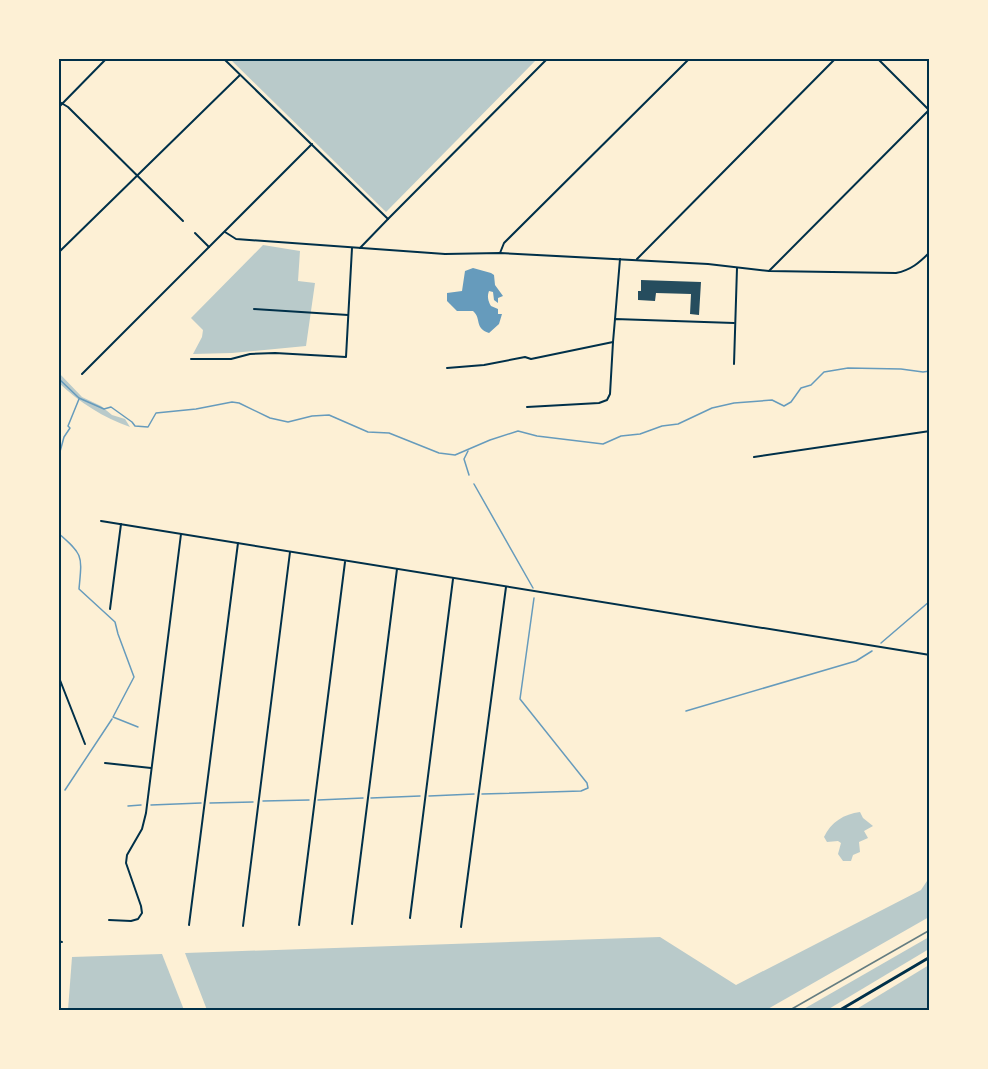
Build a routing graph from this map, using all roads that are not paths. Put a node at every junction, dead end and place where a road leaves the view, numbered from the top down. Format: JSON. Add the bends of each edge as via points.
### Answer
{"nodes":[{"id":1,"x":107,"y":58,"type":"edge"},
{"id":2,"x":223,"y":58,"type":"edge"},
{"id":3,"x":548,"y":58,"type":"edge"},
{"id":4,"x":690,"y":58,"type":"edge"},
{"id":5,"x":836,"y":58,"type":"edge"},
{"id":6,"x":877,"y":58,"type":"edge"},
{"id":7,"x":240,"y":75,"type":"junction"},
{"id":8,"x":58,"y":101,"type":"edge"},
{"id":9,"x":62,"y":104,"type":"junction"},
{"id":10,"x":58,"y":108,"type":"edge"},
{"id":11,"x":929,"y":110,"type":"edge"},
{"id":12,"x":312,"y":144,"type":"junction"},
{"id":13,"x":137,"y":176,"type":"junction"},
{"id":14,"x":388,"y":219,"type":"junction"},
{"id":15,"x":183,"y":221,"type":"dead end"},
{"id":16,"x":225,"y":232,"type":"junction"},
{"id":17,"x":195,"y":233,"type":"dead end"},
{"id":18,"x":209,"y":247,"type":"junction"},
{"id":19,"x":352,"y":248,"type":"junction"},
{"id":20,"x":360,"y":248,"type":"junction"},
{"id":21,"x":930,"y":252,"type":"edge"},
{"id":22,"x":58,"y":253,"type":"edge"},
{"id":23,"x":500,"y":253,"type":"junction"},
{"id":24,"x":620,"y":260,"type":"junction"},
{"id":25,"x":636,"y":260,"type":"junction"},
{"id":26,"x":736,"y":268,"type":"junction"},
{"id":27,"x":769,"y":271,"type":"junction"},
{"id":28,"x":254,"y":309,"type":"dead end"},
{"id":29,"x":348,"y":315,"type":"junction"},
{"id":30,"x":615,"y":319,"type":"junction"},
{"id":31,"x":734,"y":323,"type":"junction"},
{"id":32,"x":613,"y":342,"type":"junction"},
{"id":33,"x":191,"y":359,"type":"dead end"},
{"id":34,"x":734,"y":364,"type":"dead end"},
{"id":35,"x":447,"y":368,"type":"dead end"},
{"id":36,"x":82,"y":374,"type":"dead end"},
{"id":37,"x":527,"y":408,"type":"dead end"},
{"id":38,"x":930,"y":431,"type":"edge"},
{"id":39,"x":754,"y":457,"type":"dead end"},
{"id":40,"x":101,"y":521,"type":"dead end"},
{"id":41,"x":121,"y":524,"type":"junction"},
{"id":42,"x":181,"y":534,"type":"junction"},
{"id":43,"x":238,"y":543,"type":"junction"},
{"id":44,"x":290,"y":552,"type":"junction"},
{"id":45,"x":345,"y":561,"type":"junction"},
{"id":46,"x":397,"y":569,"type":"junction"},
{"id":47,"x":453,"y":579,"type":"junction"},
{"id":48,"x":506,"y":587,"type":"junction"},
{"id":49,"x":110,"y":609,"type":"dead end"},
{"id":50,"x":930,"y":655,"type":"edge"},
{"id":51,"x":58,"y":675,"type":"edge"},
{"id":52,"x":86,"y":744,"type":"dead end"},
{"id":53,"x":105,"y":763,"type":"dead end"},
{"id":54,"x":151,"y":768,"type":"junction"},
{"id":55,"x":410,"y":918,"type":"dead end"},
{"id":56,"x":109,"y":920,"type":"dead end"},
{"id":57,"x":351,"y":924,"type":"dead end"},
{"id":58,"x":189,"y":925,"type":"dead end"},
{"id":59,"x":299,"y":925,"type":"dead end"},
{"id":60,"x":243,"y":926,"type":"dead end"},
{"id":61,"x":461,"y":927,"type":"dead end"},
{"id":62,"x":930,"y":957,"type":"edge"},
{"id":63,"x":840,"y":1011,"type":"edge"}],
"edges":[{"from":1,"to":9,"type":"street"},
{"from":2,"to":7,"type":"street"},
{"from":3,"to":14,"type":"street"},
{"from":4,"to":23,"type":"street","via":[[504,243]]},
{"from":5,"to":25,"type":"street"},
{"from":6,"to":11,"type":"street"},
{"from":7,"to":12,"type":"street"},
{"from":7,"to":13,"type":"street"},
{"from":8,"to":9,"type":"street"},
{"from":9,"to":10,"type":"street"},
{"from":9,"to":13,"type":"street"},
{"from":11,"to":27,"type":"street"},
{"from":12,"to":14,"type":"street"},
{"from":12,"to":16,"type":"street"},
{"from":13,"to":15,"type":"street"},
{"from":13,"to":22,"type":"street"},
{"from":14,"to":20,"type":"street"},
{"from":16,"to":18,"type":"street"},
{"from":16,"to":19,"type":"street","via":[[236,239]]},
{"from":17,"to":18,"type":"street"},
{"from":18,"to":36,"type":"street"},
{"from":19,"to":20,"type":"street"},
{"from":19,"to":29,"type":"street"},
{"from":20,"to":23,"type":"street"},
{"from":21,"to":27,"type":"street","via":[[916,266],[896,273]]},
{"from":23,"to":24,"type":"street"},
{"from":24,"to":25,"type":"street"},
{"from":24,"to":30,"type":"street"},
{"from":25,"to":26,"type":"street"},
{"from":26,"to":27,"type":"street"},
{"from":26,"to":31,"type":"street"},
{"from":28,"to":29,"type":"street"},
{"from":29,"to":33,"type":"street","via":[[346,357],[275,353]]},
{"from":30,"to":31,"type":"street"},
{"from":30,"to":32,"type":"street"},
{"from":31,"to":34,"type":"street"},
{"from":32,"to":35,"type":"street","via":[[531,359]]},
{"from":32,"to":37,"type":"street","via":[[607,400]]},
{"from":38,"to":39,"type":"street"},
{"from":40,"to":41,"type":"street"},
{"from":41,"to":42,"type":"street"},
{"from":41,"to":49,"type":"street"},
{"from":42,"to":43,"type":"street"},
{"from":42,"to":54,"type":"street"},
{"from":43,"to":44,"type":"street"},
{"from":43,"to":58,"type":"street"},
{"from":44,"to":45,"type":"street"},
{"from":44,"to":60,"type":"street"},
{"from":45,"to":46,"type":"street"},
{"from":45,"to":59,"type":"street"},
{"from":46,"to":47,"type":"street"},
{"from":46,"to":57,"type":"street"},
{"from":47,"to":48,"type":"street"},
{"from":47,"to":55,"type":"street"},
{"from":48,"to":50,"type":"street"},
{"from":48,"to":61,"type":"street"},
{"from":51,"to":52,"type":"street"},
{"from":53,"to":54,"type":"street"},
{"from":54,"to":56,"type":"street","via":[[142,829],[126,863],[142,913],[131,921]]},
{"from":62,"to":63,"type":"street"}]}
